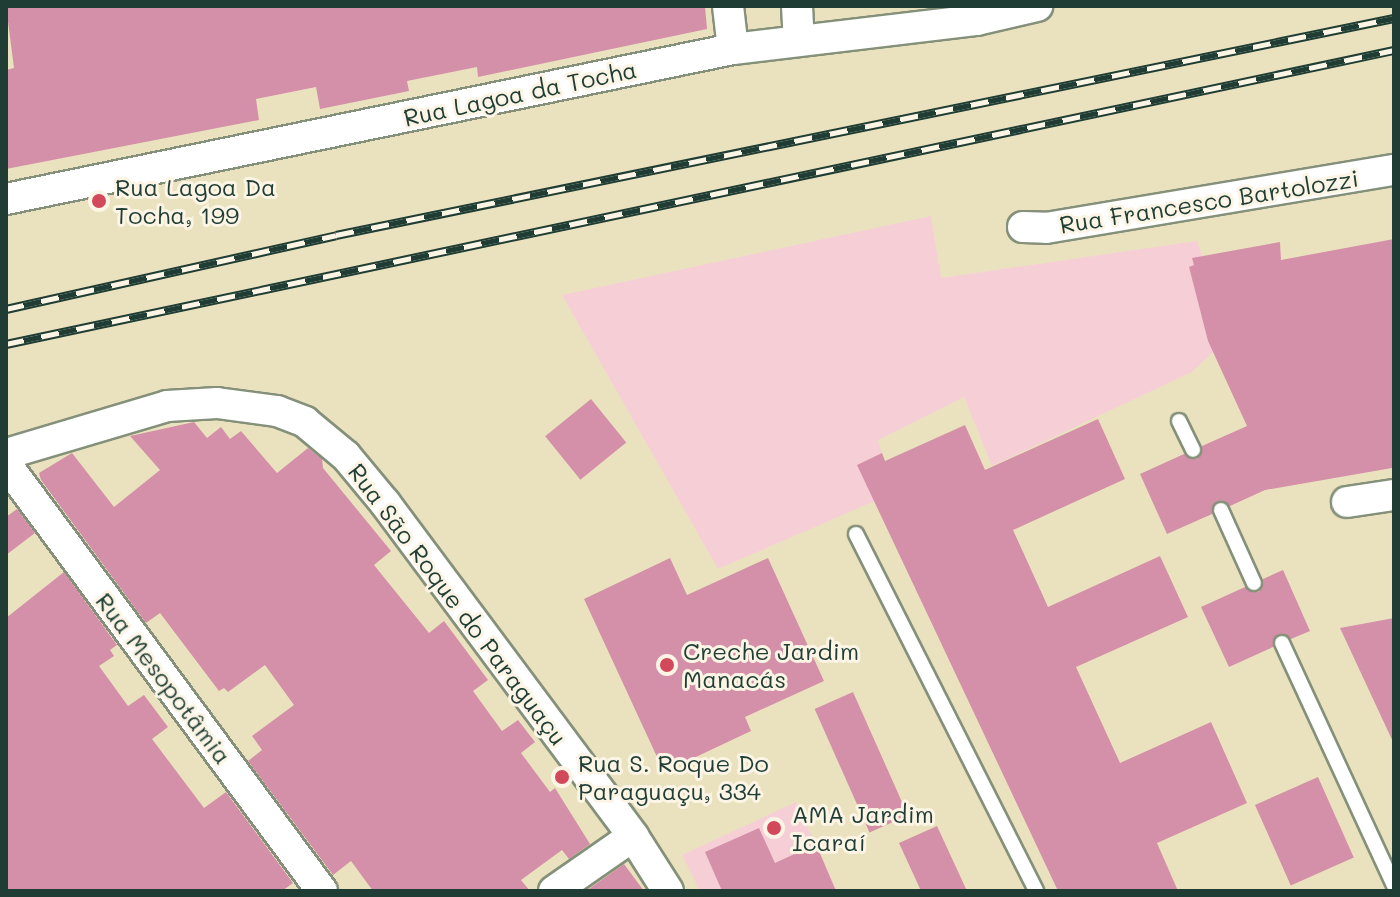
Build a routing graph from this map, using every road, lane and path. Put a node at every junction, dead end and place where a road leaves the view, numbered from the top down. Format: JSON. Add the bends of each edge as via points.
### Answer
{"nodes":[{"id":1,"x":728,"y":6,"type":"edge"},
{"id":2,"x":797,"y":6,"type":"edge"},
{"id":3,"x":1037,"y":6,"type":"edge"},
{"id":4,"x":799,"y":39,"type":"junction"},
{"id":5,"x":733,"y":49,"type":"junction"},
{"id":6,"x":1394,"y":170,"type":"edge"},
{"id":7,"x":6,"y":199,"type":"edge"},
{"id":8,"x":1023,"y":227,"type":"dead end"},
{"id":9,"x":1179,"y":421,"type":"dead end"},
{"id":10,"x":1193,"y":450,"type":"dead end"},
{"id":11,"x":6,"y":454,"type":"edge"},
{"id":12,"x":6,"y":464,"type":"edge"},
{"id":13,"x":1394,"y":495,"type":"edge"},
{"id":14,"x":1347,"y":502,"type":"dead end"},
{"id":15,"x":1221,"y":510,"type":"dead end"},
{"id":16,"x":856,"y":534,"type":"dead end"},
{"id":17,"x":1254,"y":583,"type":"dead end"},
{"id":18,"x":1282,"y":643,"type":"dead end"},
{"id":19,"x":633,"y":836,"type":"junction"},
{"id":20,"x":1394,"y":885,"type":"edge"},
{"id":21,"x":322,"y":891,"type":"edge"},
{"id":22,"x":554,"y":891,"type":"edge"},
{"id":23,"x":668,"y":891,"type":"edge"},
{"id":24,"x":1036,"y":891,"type":"edge"}],
"edges":[{"from":1,"to":5,"type":"street"},
{"from":2,"to":4,"type":"street"},
{"from":3,"to":4,"type":"street","name":"Rua Lagoa da Tocha","via":[[977,20]]},
{"from":4,"to":5,"type":"street","name":"Rua Lagoa da Tocha"},
{"from":5,"to":7,"type":"street","name":"Rua Lagoa da Tocha"},
{"from":6,"to":8,"type":"street","name":"Rua Francesco Bartolozzi","via":[[1046,228]]},
{"from":9,"to":10,"type":"lane"},
{"from":11,"to":19,"type":"street","name":"Rua São Roque do Paraguaçu","via":[[167,406],[217,403],[277,411],[305,422],[346,456],[385,503]]},
{"from":12,"to":21,"type":"street","name":"Rua Mesopotâmia"},
{"from":13,"to":14,"type":"street"},
{"from":15,"to":17,"type":"lane"},
{"from":16,"to":24,"type":"lane"},
{"from":18,"to":20,"type":"lane"},
{"from":19,"to":22,"type":"street"},
{"from":19,"to":23,"type":"street","name":"Rua São Roque do Paraguaçu"}]}
